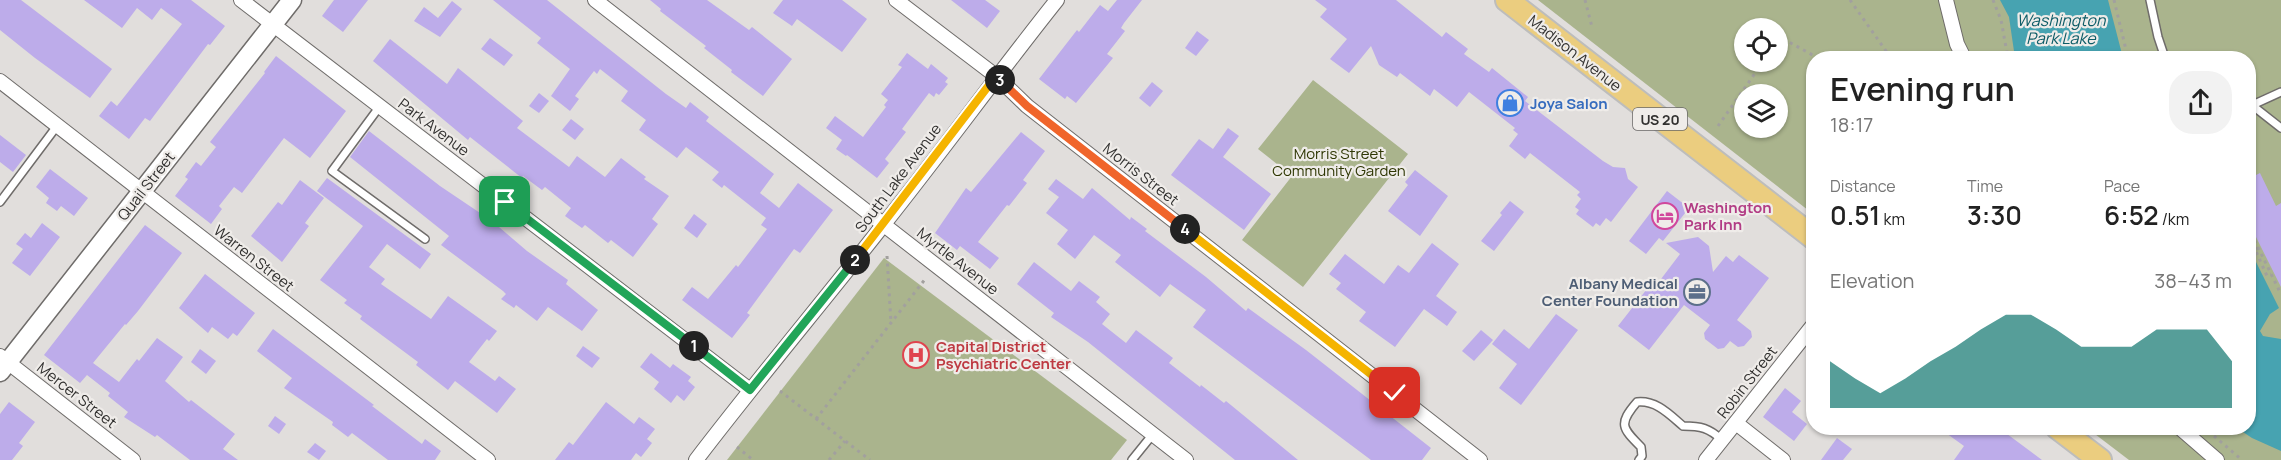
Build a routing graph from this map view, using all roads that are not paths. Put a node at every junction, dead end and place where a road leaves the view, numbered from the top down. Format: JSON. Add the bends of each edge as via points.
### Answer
{"nodes":[{"id":1,"x":241,"y":0,"type":"edge"},
{"id":2,"x":292,"y":0,"type":"edge"},
{"id":3,"x":595,"y":0,"type":"edge"},
{"id":4,"x":896,"y":0,"type":"edge"},
{"id":5,"x":1057,"y":0,"type":"edge"},
{"id":6,"x":1507,"y":0,"type":"edge"},
{"id":7,"x":1946,"y":0,"type":"edge"},
{"id":8,"x":2150,"y":0,"type":"edge"},
{"id":9,"x":273,"y":24,"type":"junction"},
{"id":10,"x":1960,"y":51,"type":"edge"},
{"id":11,"x":2163,"y":51,"type":"edge"},
{"id":12,"x":996,"y":76,"type":"junction"},
{"id":13,"x":0,"y":81,"type":"edge"},
{"id":14,"x":2281,"y":92,"type":"edge"},
{"id":15,"x":2256,"y":104,"type":"edge"},
{"id":16,"x":380,"y":106,"type":"junction"},
{"id":17,"x":2256,"y":110,"type":"edge"},
{"id":18,"x":57,"y":126,"type":"junction"},
{"id":19,"x":2281,"y":128,"type":"edge"},
{"id":20,"x":142,"y":191,"type":"junction"},
{"id":21,"x":0,"y":202,"type":"edge"},
{"id":22,"x":884,"y":224,"type":"junction"},
{"id":23,"x":1806,"y":232,"type":"edge"},
{"id":24,"x":425,"y":239,"type":"dead end"},
{"id":25,"x":1806,"y":334,"type":"edge"},
{"id":26,"x":3,"y":363,"type":"edge"},
{"id":27,"x":750,"y":390,"type":"junction"},
{"id":28,"x":1736,"y":423,"type":"junction"},
{"id":29,"x":1153,"y":434,"type":"junction"},
{"id":30,"x":2067,"y":435,"type":"edge"},
{"id":31,"x":2188,"y":435,"type":"edge"},
{"id":32,"x":1722,"y":440,"type":"junction"},
{"id":33,"x":133,"y":460,"type":"edge"},
{"id":34,"x":488,"y":460,"type":"edge"},
{"id":35,"x":696,"y":460,"type":"edge"},
{"id":36,"x":1132,"y":460,"type":"edge"},
{"id":37,"x":1186,"y":460,"type":"edge"},
{"id":38,"x":1480,"y":460,"type":"edge"},
{"id":39,"x":1639,"y":460,"type":"edge"},
{"id":40,"x":1706,"y":460,"type":"edge"},
{"id":41,"x":1783,"y":460,"type":"edge"},
{"id":42,"x":2100,"y":460,"type":"edge"},
{"id":43,"x":2217,"y":460,"type":"edge"}],
"edges":[{"from":1,"to":9,"type":"street","name":"Park Avenue"},
{"from":2,"to":9,"type":"street","name":"Quail Street"},
{"from":3,"to":22,"type":"street","name":"Myrtle Avenue"},
{"from":4,"to":12,"type":"street","name":"Morris Street"},
{"from":5,"to":12,"type":"street","name":"South Lake Avenue"},
{"from":6,"to":23,"type":"main road","name":"Madison Avenue","number":"US 20"},
{"from":7,"to":10,"type":"street"},
{"from":8,"to":11,"type":"lane"},
{"from":9,"to":16,"type":"street","name":"Park Avenue"},
{"from":9,"to":20,"type":"street","name":"Quail Street"},
{"from":12,"to":22,"type":"street","name":"South Lake Avenue"},
{"from":12,"to":38,"type":"street","name":"Morris Street","via":[[1027,106]]},
{"from":13,"to":18,"type":"street","name":"Warren Street"},
{"from":14,"to":15,"type":"lane"},
{"from":16,"to":24,"type":"lane","via":[[332,171]]},
{"from":16,"to":27,"type":"street","name":"Park Avenue"},
{"from":17,"to":19,"type":"lane"},
{"from":18,"to":20,"type":"street","name":"Warren Street"},
{"from":18,"to":21,"type":"lane"},
{"from":20,"to":26,"type":"street","name":"Quail Street"},
{"from":20,"to":34,"type":"street","name":"Warren Street"},
{"from":22,"to":27,"type":"street","name":"South Lake Avenue"},
{"from":22,"to":29,"type":"street","name":"Myrtle Avenue"},
{"from":25,"to":28,"type":"street","name":"Robin Street"},
{"from":26,"to":33,"type":"street","name":"Mercer Street"},
{"from":27,"to":35,"type":"street","name":"South Lake Avenue"},
{"from":28,"to":32,"type":"street","name":"Robin Street"},
{"from":28,"to":41,"type":"street"},
{"from":29,"to":36,"type":"lane"},
{"from":29,"to":37,"type":"street","name":"Myrtle Avenue"},
{"from":30,"to":42,"type":"main road"},
{"from":31,"to":43,"type":"street"},
{"from":32,"to":39,"type":"lane","via":[[1700,426],[1683,426],[1647,401],[1636,402],[1623,423],[1625,431],[1641,447]]},
{"from":32,"to":40,"type":"street","name":"Robin Street"}]}
